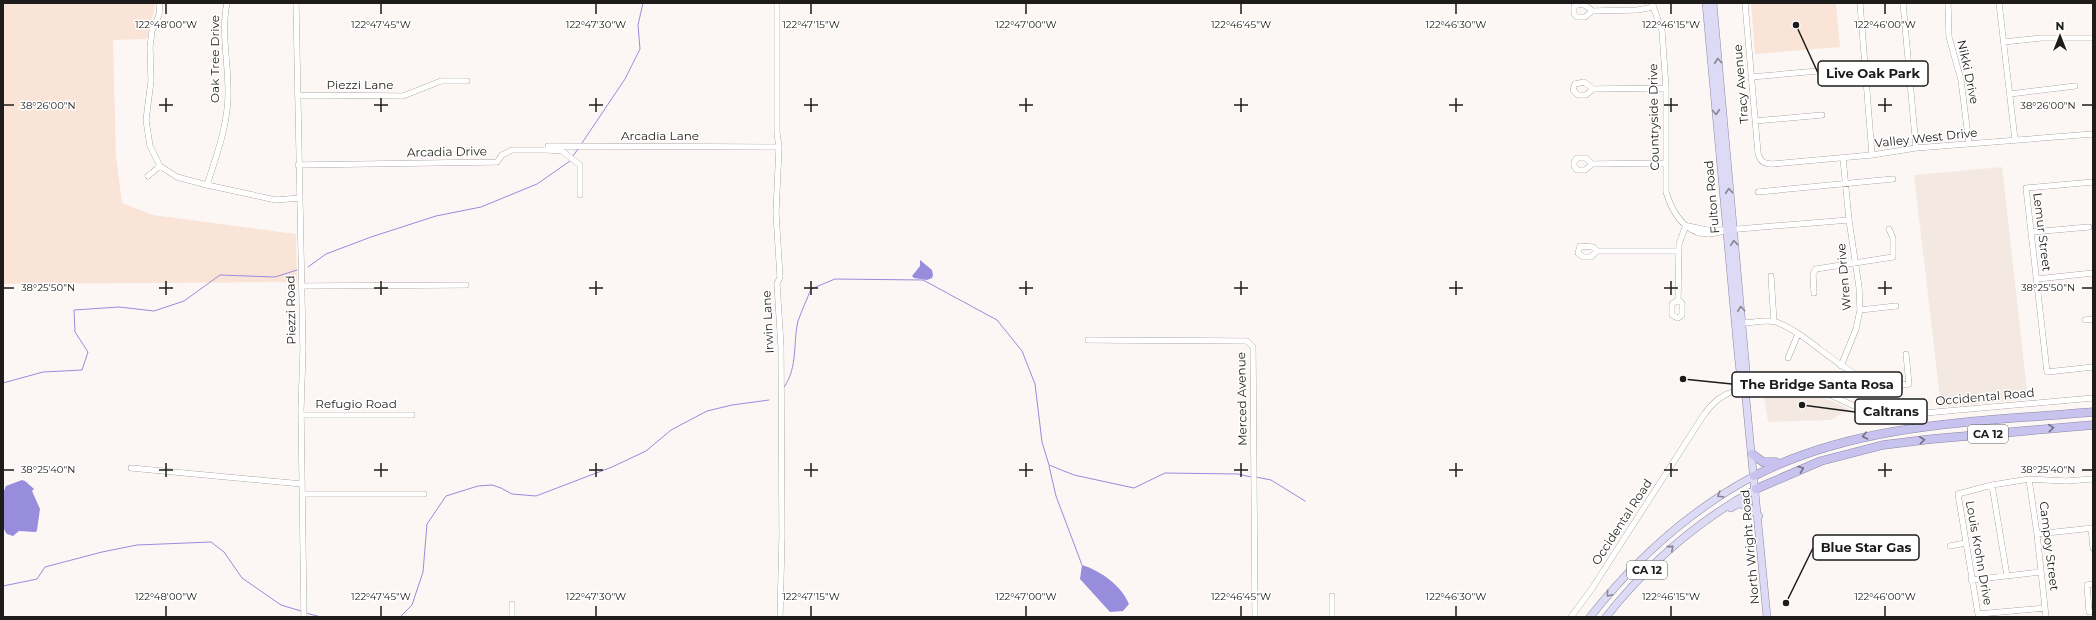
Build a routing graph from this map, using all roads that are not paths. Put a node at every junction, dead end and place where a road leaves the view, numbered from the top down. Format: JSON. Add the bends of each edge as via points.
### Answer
{"nodes":[{"id":1,"x":160,"y":3,"type":"edge"},
{"id":2,"x":227,"y":3,"type":"edge"},
{"id":3,"x":296,"y":3,"type":"edge"},
{"id":4,"x":777,"y":3,"type":"edge"},
{"id":5,"x":1706,"y":3,"type":"edge"},
{"id":6,"x":1713,"y":3,"type":"edge"},
{"id":7,"x":1745,"y":3,"type":"edge"},
{"id":8,"x":1860,"y":3,"type":"edge"},
{"id":9,"x":1903,"y":3,"type":"edge"},
{"id":10,"x":1948,"y":3,"type":"edge"},
{"id":11,"x":1999,"y":3,"type":"edge"},
{"id":12,"x":1653,"y":5,"type":"edge"},
{"id":13,"x":1592,"y":11,"type":"dead end"},
{"id":14,"x":2093,"y":38,"type":"edge"},
{"id":15,"x":2004,"y":42,"type":"junction"},
{"id":16,"x":1818,"y":71,"type":"dead end"},
{"id":17,"x":1751,"y":77,"type":"junction"},
{"id":18,"x":468,"y":81,"type":"dead end"},
{"id":19,"x":2074,"y":86,"type":"dead end"},
{"id":20,"x":1666,"y":88,"type":"junction"},
{"id":21,"x":1593,"y":89,"type":"dead end"},
{"id":22,"x":2010,"y":94,"type":"junction"},
{"id":23,"x":297,"y":95,"type":"junction"},
{"id":24,"x":1822,"y":115,"type":"dead end"},
{"id":25,"x":1755,"y":121,"type":"junction"},
{"id":26,"x":2093,"y":134,"type":"edge"},
{"id":27,"x":2015,"y":140,"type":"junction"},
{"id":28,"x":1969,"y":144,"type":"junction"},
{"id":29,"x":542,"y":146,"type":"dead end"},
{"id":30,"x":779,"y":147,"type":"junction"},
{"id":31,"x":1916,"y":148,"type":"junction"},
{"id":32,"x":1872,"y":155,"type":"junction"},
{"id":33,"x":1843,"y":158,"type":"junction"},
{"id":34,"x":1762,"y":162,"type":"joint"},
{"id":35,"x":1666,"y":163,"type":"junction"},
{"id":36,"x":1592,"y":164,"type":"dead end"},
{"id":37,"x":298,"y":165,"type":"junction"},
{"id":38,"x":160,"y":166,"type":"junction"},
{"id":39,"x":148,"y":176,"type":"dead end"},
{"id":40,"x":1893,"y":179,"type":"dead end"},
{"id":41,"x":1845,"y":182,"type":"junction"},
{"id":42,"x":2093,"y":182,"type":"edge"},
{"id":43,"x":206,"y":184,"type":"junction"},
{"id":44,"x":1758,"y":192,"type":"dead end"},
{"id":45,"x":580,"y":195,"type":"dead end"},
{"id":46,"x":300,"y":198,"type":"junction"},
{"id":47,"x":1849,"y":220,"type":"junction"},
{"id":48,"x":1686,"y":225,"type":"junction"},
{"id":49,"x":2089,"y":226,"type":"dead end"},
{"id":50,"x":1889,"y":229,"type":"dead end"},
{"id":51,"x":1730,"y":230,"type":"junction"},
{"id":52,"x":2032,"y":232,"type":"junction"},
{"id":53,"x":1597,"y":251,"type":"dead end"},
{"id":54,"x":1678,"y":251,"type":"junction"},
{"id":55,"x":1856,"y":264,"type":"junction"},
{"id":56,"x":2093,"y":273,"type":"edge"},
{"id":57,"x":1771,"y":276,"type":"dead end"},
{"id":58,"x":2037,"y":278,"type":"junction"},
{"id":59,"x":466,"y":285,"type":"dead end"},
{"id":60,"x":302,"y":286,"type":"junction"},
{"id":61,"x":1814,"y":293,"type":"dead end"},
{"id":62,"x":1678,"y":300,"type":"dead end"},
{"id":63,"x":1896,"y":306,"type":"dead end"},
{"id":64,"x":1860,"y":310,"type":"junction"},
{"id":65,"x":2093,"y":319,"type":"edge"},
{"id":66,"x":2086,"y":320,"type":"dead end"},
{"id":67,"x":1774,"y":322,"type":"junction"},
{"id":68,"x":1742,"y":323,"type":"junction"},
{"id":69,"x":1798,"y":334,"type":"junction"},
{"id":70,"x":1088,"y":340,"type":"dead end"},
{"id":71,"x":1906,"y":354,"type":"dead end"},
{"id":72,"x":1788,"y":358,"type":"dead end"},
{"id":73,"x":1841,"y":366,"type":"junction"},
{"id":74,"x":2093,"y":367,"type":"edge"},
{"id":75,"x":1885,"y":385,"type":"junction"},
{"id":76,"x":1745,"y":389,"type":"junction"},
{"id":77,"x":2093,"y":398,"type":"edge"},
{"id":78,"x":2093,"y":412,"type":"edge"},
{"id":79,"x":301,"y":415,"type":"junction"},
{"id":80,"x":412,"y":415,"type":"dead end"},
{"id":81,"x":1878,"y":415,"type":"junction"},
{"id":82,"x":2093,"y":425,"type":"edge"},
{"id":83,"x":1752,"y":454,"type":"junction"},
{"id":84,"x":1787,"y":460,"type":"junction"},
{"id":85,"x":131,"y":468,"type":"dead end"},
{"id":86,"x":1754,"y":476,"type":"junction"},
{"id":87,"x":2093,"y":478,"type":"edge"},
{"id":88,"x":2029,"y":479,"type":"junction"},
{"id":89,"x":302,"y":484,"type":"junction"},
{"id":90,"x":1992,"y":485,"type":"junction"},
{"id":91,"x":1756,"y":489,"type":"junction"},
{"id":92,"x":302,"y":494,"type":"junction"},
{"id":93,"x":424,"y":494,"type":"dead end"},
{"id":94,"x":1759,"y":516,"type":"junction"},
{"id":95,"x":1694,"y":528,"type":"junction"},
{"id":96,"x":2092,"y":528,"type":"edge"},
{"id":97,"x":2037,"y":534,"type":"junction"},
{"id":98,"x":1966,"y":543,"type":"junction"},
{"id":99,"x":1950,"y":546,"type":"dead end"},
{"id":100,"x":2093,"y":548,"type":"edge"},
{"id":101,"x":2041,"y":572,"type":"junction"},
{"id":102,"x":2007,"y":576,"type":"junction"},
{"id":103,"x":1971,"y":580,"type":"junction"},
{"id":104,"x":2093,"y":584,"type":"edge"},
{"id":105,"x":1332,"y":596,"type":"dead end"},
{"id":106,"x":512,"y":604,"type":"dead end"},
{"id":107,"x":2045,"y":608,"type":"junction"},
{"id":108,"x":2093,"y":612,"type":"edge"},
{"id":109,"x":304,"y":617,"type":"edge"},
{"id":110,"x":512,"y":617,"type":"edge"},
{"id":111,"x":780,"y":617,"type":"edge"},
{"id":112,"x":1255,"y":617,"type":"edge"},
{"id":113,"x":1332,"y":617,"type":"edge"},
{"id":114,"x":1571,"y":617,"type":"edge"},
{"id":115,"x":1590,"y":617,"type":"edge"},
{"id":116,"x":1606,"y":617,"type":"edge"},
{"id":117,"x":1767,"y":617,"type":"edge"},
{"id":118,"x":2046,"y":617,"type":"edge"}],
"edges":[{"from":1,"to":38,"type":"street","via":[[150,47],[151,81],[146,120],[150,146]]},
{"from":2,"to":43,"type":"street","name":"Oak Tree Drive","via":[[226,116],[221,142]]},
{"from":3,"to":23,"type":"street","name":"Piezzi Road"},
{"from":4,"to":30,"type":"street","name":"Irwin Lane"},
{"from":5,"to":51,"type":"main road","name":"Fulton Road","one_way":true},
{"from":51,"to":6,"type":"main road","name":"Fulton Road","one_way":true},
{"from":7,"to":17,"type":"street","name":"Tracy Avenue"},
{"from":8,"to":32,"type":"street"},
{"from":9,"to":31,"type":"street"},
{"from":10,"to":28,"type":"street","name":"Nikki Drive","via":[[1949,37],[1961,80]]},
{"from":11,"to":15,"type":"street"},
{"from":12,"to":13,"type":"street","via":[[1637,10]]},
{"from":12,"to":20,"type":"street","name":"Countryside Drive","via":[[1662,31]]},
{"from":14,"to":15,"type":"street","via":[[2041,38]]},
{"from":15,"to":22,"type":"street"},
{"from":16,"to":17,"type":"street"},
{"from":17,"to":25,"type":"street","name":"Tracy Avenue"},
{"from":18,"to":23,"type":"street","name":"Piezzi Lane","via":[[441,81],[403,96]]},
{"from":19,"to":22,"type":"street"},
{"from":20,"to":21,"type":"street"},
{"from":20,"to":35,"type":"street","name":"Countryside Drive"},
{"from":22,"to":27,"type":"street"},
{"from":23,"to":37,"type":"street","name":"Piezzi Road"},
{"from":24,"to":25,"type":"street"},
{"from":25,"to":34,"type":"street","name":"Tracy Avenue"},
{"from":26,"to":27,"type":"street","name":"Valley West Drive"},
{"from":27,"to":28,"type":"street","name":"Valley West Drive"},
{"from":28,"to":31,"type":"street","name":"Valley West Drive"},
{"from":29,"to":30,"type":"street","name":"Arcadia Lane"},
{"from":30,"to":111,"type":"street","name":"Irwin Lane","via":[[776,213],[781,347]]},
{"from":31,"to":32,"type":"street","name":"Valley West Drive"},
{"from":32,"to":33,"type":"street","name":"Valley West Drive"},
{"from":33,"to":34,"type":"street","name":"Valley West Drive","via":[[1774,164]]},
{"from":33,"to":41,"type":"street","name":"Wren Drive"},
{"from":35,"to":36,"type":"street"},
{"from":35,"to":48,"type":"street","name":"Countryside Drive","via":[[1666,192],[1671,209]]},
{"from":37,"to":45,"type":"street","name":"Arcadia Drive","via":[[497,162],[502,155],[512,150],[562,151],[580,165]]},
{"from":37,"to":46,"type":"street","name":"Piezzi Road"},
{"from":38,"to":39,"type":"street"},
{"from":38,"to":43,"type":"street","via":[[177,177]]},
{"from":40,"to":41,"type":"street"},
{"from":41,"to":44,"type":"street"},
{"from":41,"to":47,"type":"street","name":"Wren Drive"},
{"from":42,"to":52,"type":"street","name":"Lemur Street","via":[[2026,188]]},
{"from":43,"to":46,"type":"street","via":[[276,200]]},
{"from":46,"to":60,"type":"street","name":"Piezzi Road"},
{"from":47,"to":51,"type":"street","name":"Countryside Drive"},
{"from":47,"to":55,"type":"street","name":"Wren Drive"},
{"from":48,"to":51,"type":"street","name":"Countryside Drive","via":[[1695,232]]},
{"from":48,"to":54,"type":"street","via":[[1680,237]]},
{"from":49,"to":52,"type":"street"},
{"from":50,"to":55,"type":"street","via":[[1893,257]]},
{"from":68,"to":51,"type":"main road","name":"Fulton Road","one_way":true},
{"from":51,"to":76,"type":"main road","name":"Fulton Road","via":[[1741,381]]},
{"from":52,"to":58,"type":"street","name":"Lemur Street"},
{"from":53,"to":54,"type":"street"},
{"from":54,"to":62,"type":"street"},
{"from":55,"to":61,"type":"street","via":[[1816,269],[1813,274]]},
{"from":55,"to":64,"type":"street","name":"Wren Drive"},
{"from":56,"to":58,"type":"street"},
{"from":57,"to":67,"type":"street"},
{"from":58,"to":74,"type":"street","name":"Lemur Street","via":[[2047,372]]},
{"from":59,"to":60,"type":"street"},
{"from":60,"to":79,"type":"street","name":"Piezzi Road"},
{"from":63,"to":64,"type":"street"},
{"from":64,"to":73,"type":"street","name":"Wren Drive","via":[[1856,330]]},
{"from":65,"to":66,"type":"street"},
{"from":67,"to":68,"type":"street"},
{"from":67,"to":69,"type":"street"},
{"from":68,"to":76,"type":"main road","name":"Fulton Road","via":[[1748,381]]},
{"from":69,"to":72,"type":"street"},
{"from":69,"to":73,"type":"street"},
{"from":70,"to":112,"type":"street","name":"Merced Avenue","via":[[1247,341],[1253,347]]},
{"from":71,"to":75,"type":"street","via":[[1909,384]]},
{"from":73,"to":75,"type":"street","via":[[1862,378]]},
{"from":75,"to":81,"type":"street"},
{"from":76,"to":81,"type":"street","name":"Occidental Road","via":[[1778,386],[1806,388],[1826,393],[1860,410]]},
{"from":76,"to":83,"type":"main road","name":"Fulton Road"},
{"from":76,"to":114,"type":"street","name":"Occidental Road","via":[[1725,396],[1708,409]]},
{"from":77,"to":81,"type":"street","name":"Occidental Road","via":[[1896,416]]},
{"from":78,"to":84,"type":"highway","number":"CA 12","one_way":true,"via":[[1885,432],[1835,444]]},
{"from":79,"to":80,"type":"street","name":"Refugio Road"},
{"from":79,"to":89,"type":"street","name":"Piezzi Road"},
{"from":91,"to":82,"type":"highway","number":"CA 12","one_way":true,"via":[[1822,461],[1883,445]]},
{"from":83,"to":84,"type":"highway","via":[[1765,463]]},
{"from":83,"to":86,"type":"main road","name":"Fulton Road"},
{"from":84,"to":86,"type":"highway","number":"CA 12"},
{"from":85,"to":89,"type":"street"},
{"from":86,"to":91,"type":"main road","name":"North Wright Road"},
{"from":86,"to":115,"type":"main road","number":"CA 12","one_way":true,"via":[[1706,504],[1664,536],[1620,580]]},
{"from":87,"to":88,"type":"street","name":"Louis Krohn Drive","via":[[2066,481]]},
{"from":88,"to":90,"type":"street","name":"Louis Krohn Drive"},
{"from":88,"to":97,"type":"street","name":"Campoy Street"},
{"from":89,"to":92,"type":"street","name":"Piezzi Road"},
{"from":90,"to":98,"type":"street","name":"Louis Krohn Drive","via":[[1958,494]]},
{"from":90,"to":102,"type":"street"},
{"from":91,"to":94,"type":"main road","name":"North Wright Road"},
{"from":91,"to":95,"type":"main road","number":"CA 12"},
{"from":92,"to":93,"type":"street"},
{"from":92,"to":109,"type":"street","name":"Piezzi Road"},
{"from":94,"to":95,"type":"main road","via":[[1748,506],[1738,504],[1710,522]]},
{"from":94,"to":117,"type":"main road","name":"North Wright Road"},
{"from":116,"to":95,"type":"main road","number":"CA 12","one_way":true,"via":[[1645,572]]},
{"from":96,"to":97,"type":"street"},
{"from":96,"to":100,"type":"street"},
{"from":97,"to":101,"type":"street","name":"Campoy Street"},
{"from":98,"to":99,"type":"street"},
{"from":98,"to":103,"type":"street","name":"Louis Krohn Drive"},
{"from":101,"to":102,"type":"street"},
{"from":101,"to":107,"type":"street","name":"Campoy Street"},
{"from":102,"to":103,"type":"street"},
{"from":103,"to":107,"type":"street","name":"Louis Krohn Drive","via":[[1978,614]]},
{"from":104,"to":108,"type":"street","via":[[2087,585],[2089,612]]},
{"from":105,"to":113,"type":"street"},
{"from":106,"to":110,"type":"street"},
{"from":107,"to":118,"type":"street","name":"Campoy Street"}]}
